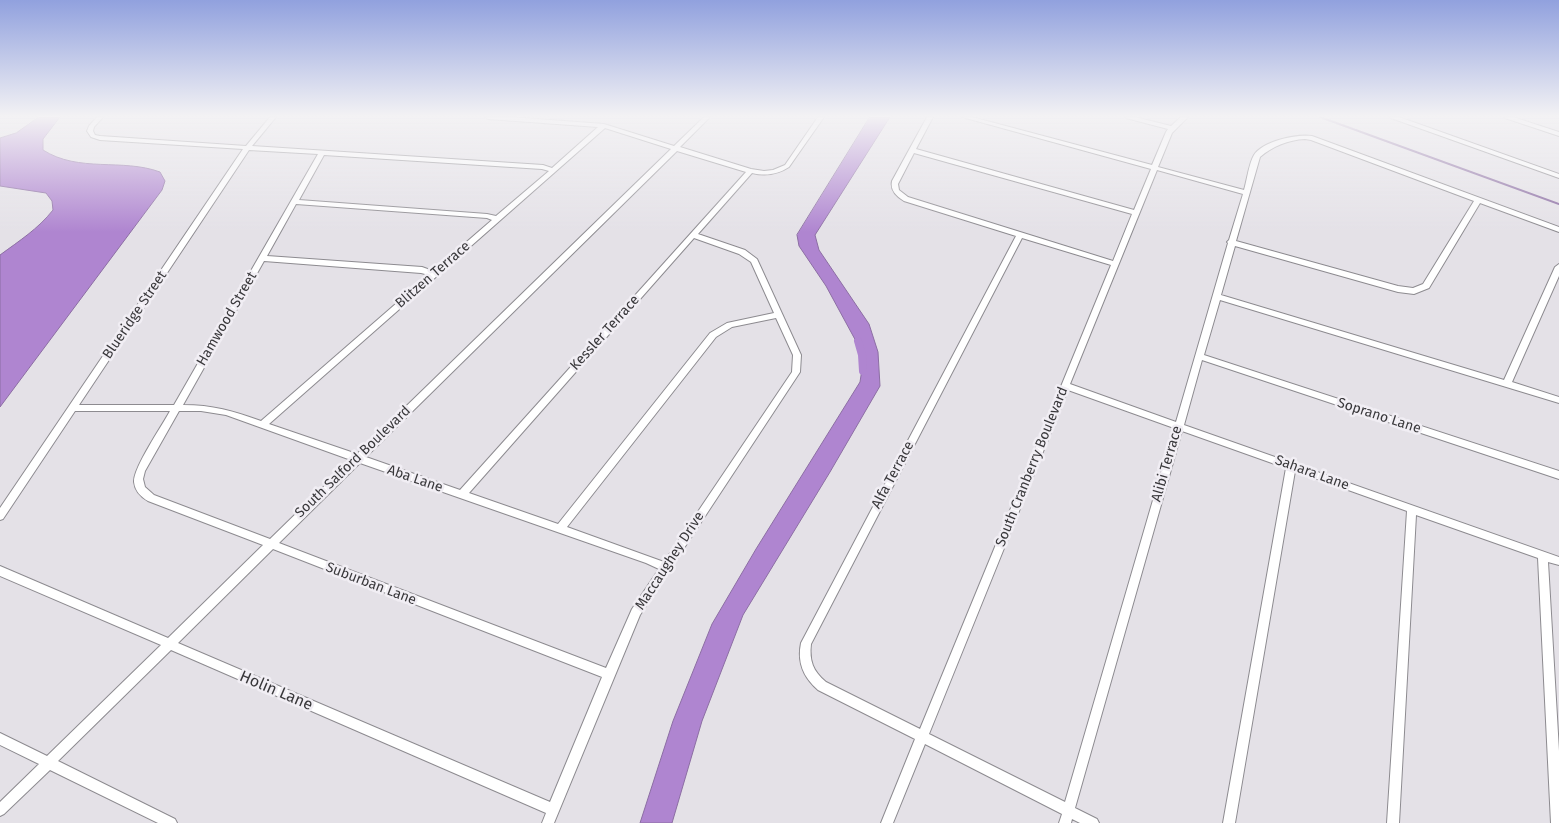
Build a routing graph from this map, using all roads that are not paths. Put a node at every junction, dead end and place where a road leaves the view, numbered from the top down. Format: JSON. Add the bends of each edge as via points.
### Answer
{"nodes":[{"id":1,"x":242,"y":155,"type":"edge"},
{"id":2,"x":321,"y":155,"type":"edge"},
{"id":3,"x":360,"y":155,"type":"edge"},
{"id":4,"x":570,"y":155,"type":"edge"},
{"id":5,"x":668,"y":155,"type":"edge"},
{"id":6,"x":700,"y":155,"type":"edge"},
{"id":7,"x":793,"y":155,"type":"edge"},
{"id":8,"x":909,"y":155,"type":"edge"},
{"id":9,"x":931,"y":155,"type":"edge"},
{"id":10,"x":1107,"y":155,"type":"edge"},
{"id":11,"x":1159,"y":155,"type":"edge"},
{"id":12,"x":1258,"y":155,"type":"edge"},
{"id":13,"x":1359,"y":155,"type":"edge"},
{"id":14,"x":1501,"y":155,"type":"edge"},
{"id":15,"x":1154,"y":168,"type":"junction"},
{"id":16,"x":553,"y":170,"type":"junction"},
{"id":17,"x":750,"y":171,"type":"junction"},
{"id":18,"x":1559,"y":176,"type":"edge"},
{"id":19,"x":1245,"y":192,"type":"junction"},
{"id":20,"x":1478,"y":200,"type":"junction"},
{"id":21,"x":294,"y":202,"type":"junction"},
{"id":22,"x":1136,"y":213,"type":"junction"},
{"id":23,"x":497,"y":219,"type":"junction"},
{"id":24,"x":1559,"y":230,"type":"edge"},
{"id":25,"x":693,"y":235,"type":"junction"},
{"id":26,"x":1020,"y":235,"type":"junction"},
{"id":27,"x":1231,"y":242,"type":"junction"},
{"id":28,"x":262,"y":258,"type":"junction"},
{"id":29,"x":1115,"y":264,"type":"junction"},
{"id":30,"x":1559,"y":266,"type":"edge"},
{"id":31,"x":434,"y":274,"type":"junction"},
{"id":32,"x":1216,"y":296,"type":"junction"},
{"id":33,"x":779,"y":315,"type":"junction"},
{"id":34,"x":1199,"y":356,"type":"junction"},
{"id":35,"x":1507,"y":384,"type":"junction"},
{"id":36,"x":1065,"y":386,"type":"junction"},
{"id":37,"x":1559,"y":400,"type":"edge"},
{"id":38,"x":177,"y":407,"type":"junction"},
{"id":39,"x":72,"y":408,"type":"junction"},
{"id":40,"x":262,"y":425,"type":"junction"},
{"id":41,"x":1178,"y":426,"type":"junction"},
{"id":42,"x":357,"y":458,"type":"junction"},
{"id":43,"x":1291,"y":466,"type":"junction"},
{"id":44,"x":1559,"y":475,"type":"edge"},
{"id":45,"x":139,"y":486,"type":"joint"},
{"id":46,"x":461,"y":494,"type":"junction"},
{"id":47,"x":1412,"y":509,"type":"junction"},
{"id":48,"x":0,"y":516,"type":"edge"},
{"id":49,"x":560,"y":529,"type":"junction"},
{"id":50,"x":269,"y":544,"type":"junction"},
{"id":51,"x":1543,"y":555,"type":"junction"},
{"id":52,"x":1559,"y":561,"type":"edge"},
{"id":53,"x":664,"y":567,"type":"junction"},
{"id":54,"x":0,"y":571,"type":"edge"},
{"id":55,"x":168,"y":644,"type":"junction"},
{"id":56,"x":608,"y":674,"type":"junction"},
{"id":57,"x":922,"y":737,"type":"junction"},
{"id":58,"x":0,"y":739,"type":"edge"},
{"id":59,"x":48,"y":763,"type":"junction"},
{"id":60,"x":0,"y":810,"type":"edge"},
{"id":61,"x":554,"y":810,"type":"junction"},
{"id":62,"x":1068,"y":810,"type":"junction"},
{"id":63,"x":171,"y":823,"type":"edge"},
{"id":64,"x":548,"y":823,"type":"edge"},
{"id":65,"x":887,"y":823,"type":"edge"},
{"id":66,"x":1065,"y":823,"type":"edge"},
{"id":67,"x":1093,"y":823,"type":"edge"},
{"id":68,"x":1230,"y":823,"type":"edge"},
{"id":69,"x":1393,"y":823,"type":"edge"},
{"id":70,"x":1557,"y":823,"type":"edge"}],
"edges":[{"from":1,"to":39,"type":"street","name":"Blueridge Street"},
{"from":2,"to":21,"type":"street","name":"Hamwood Street"},
{"from":3,"to":16,"type":"street"},
{"from":4,"to":16,"type":"street","name":"Blitzen Terrace"},
{"from":5,"to":42,"type":"street","name":"South Salford Boulevard"},
{"from":6,"to":17,"type":"street"},
{"from":7,"to":17,"type":"street","via":[[784,168],[767,173]]},
{"from":8,"to":26,"type":"street","via":[[895,181],[895,190],[906,199]]},
{"from":9,"to":22,"type":"street"},
{"from":10,"to":15,"type":"street"},
{"from":11,"to":15,"type":"street","name":"South Cranberry Boulevard"},
{"from":12,"to":19,"type":"street","name":"Alibi Terrace"},
{"from":13,"to":20,"type":"street","name":"Alibi Terrace"},
{"from":14,"to":18,"type":"street"},
{"from":15,"to":19,"type":"street"},
{"from":15,"to":22,"type":"street","name":"South Cranberry Boulevard"},
{"from":16,"to":23,"type":"street","name":"Blitzen Terrace"},
{"from":17,"to":25,"type":"street","name":"Kessler Terrace"},
{"from":19,"to":27,"type":"street","name":"Alibi Terrace"},
{"from":20,"to":24,"type":"street"},
{"from":20,"to":27,"type":"street","via":[[1426,286],[1421,289],[1408,291]]},
{"from":21,"to":23,"type":"street"},
{"from":21,"to":28,"type":"street","name":"Hamwood Street"},
{"from":22,"to":29,"type":"street","name":"South Cranberry Boulevard"},
{"from":23,"to":31,"type":"street","name":"Blitzen Terrace"},
{"from":25,"to":33,"type":"street","name":"Maccaughey Drive","via":[[751,257]]},
{"from":25,"to":46,"type":"street","name":"Kessler Terrace"},
{"from":26,"to":29,"type":"street"},
{"from":26,"to":57,"type":"street","name":"Alfa Terrace","via":[[806,643],[804,658],[810,674],[822,686]]},
{"from":27,"to":32,"type":"street","name":"Alibi Terrace"},
{"from":28,"to":31,"type":"street","via":[[422,270]]},
{"from":28,"to":38,"type":"street","name":"Hamwood Street"},
{"from":29,"to":36,"type":"street","name":"South Cranberry Boulevard"},
{"from":30,"to":35,"type":"street"},
{"from":31,"to":40,"type":"street","name":"Blitzen Terrace"},
{"from":32,"to":34,"type":"street","name":"Alibi Terrace"},
{"from":32,"to":35,"type":"street"},
{"from":33,"to":49,"type":"street","via":[[730,326],[712,335]]},
{"from":33,"to":53,"type":"street","name":"Maccaughey Drive","via":[[798,355],[796,372]]},
{"from":34,"to":41,"type":"street","name":"Alibi Terrace"},
{"from":34,"to":44,"type":"street","name":"Soprano Lane"},
{"from":35,"to":37,"type":"street"},
{"from":36,"to":41,"type":"street","name":"Sahara Lane"},
{"from":36,"to":57,"type":"street","name":"South Cranberry Boulevard"},
{"from":38,"to":39,"type":"street","name":"Aba Lane"},
{"from":38,"to":40,"type":"street","name":"Aba Lane","via":[[216,410]]},
{"from":38,"to":45,"type":"street","name":"Hamwood Street","via":[[140,470]]},
{"from":39,"to":48,"type":"street","name":"Blueridge Street"},
{"from":40,"to":42,"type":"street","name":"Aba Lane"},
{"from":41,"to":43,"type":"street","name":"Sahara Lane"},
{"from":41,"to":62,"type":"street","name":"Alibi Terrace"},
{"from":42,"to":46,"type":"street","name":"Aba Lane"},
{"from":42,"to":50,"type":"street","name":"South Salford Boulevard"},
{"from":43,"to":47,"type":"street","name":"Sahara Lane"},
{"from":43,"to":68,"type":"street"},
{"from":45,"to":50,"type":"street","name":"Suburban Lane","via":[[150,498]]},
{"from":46,"to":49,"type":"street","name":"Aba Lane"},
{"from":47,"to":51,"type":"street","name":"Sahara Lane"},
{"from":47,"to":69,"type":"street"},
{"from":49,"to":53,"type":"street","name":"Aba Lane"},
{"from":50,"to":55,"type":"street","name":"South Salford Boulevard"},
{"from":50,"to":56,"type":"street","name":"Suburban Lane"},
{"from":51,"to":52,"type":"street","name":"Sahara Lane"},
{"from":51,"to":70,"type":"street"},
{"from":53,"to":56,"type":"street","name":"Maccaughey Drive","via":[[636,612]]},
{"from":54,"to":55,"type":"street","name":"Holin Lane"},
{"from":55,"to":59,"type":"street","name":"South Salford Boulevard"},
{"from":55,"to":61,"type":"street","name":"Holin Lane"},
{"from":56,"to":61,"type":"street","name":"Maccaughey Drive"},
{"from":57,"to":62,"type":"street","name":"Alfa Terrace"},
{"from":57,"to":65,"type":"street","name":"South Cranberry Boulevard"},
{"from":58,"to":59,"type":"street"},
{"from":59,"to":60,"type":"street","name":"South Salford Boulevard"},
{"from":59,"to":63,"type":"street"},
{"from":61,"to":64,"type":"street","name":"Maccaughey Drive"},
{"from":62,"to":66,"type":"street","name":"Alibi Terrace"},
{"from":62,"to":67,"type":"street","name":"Alfa Terrace"}]}
